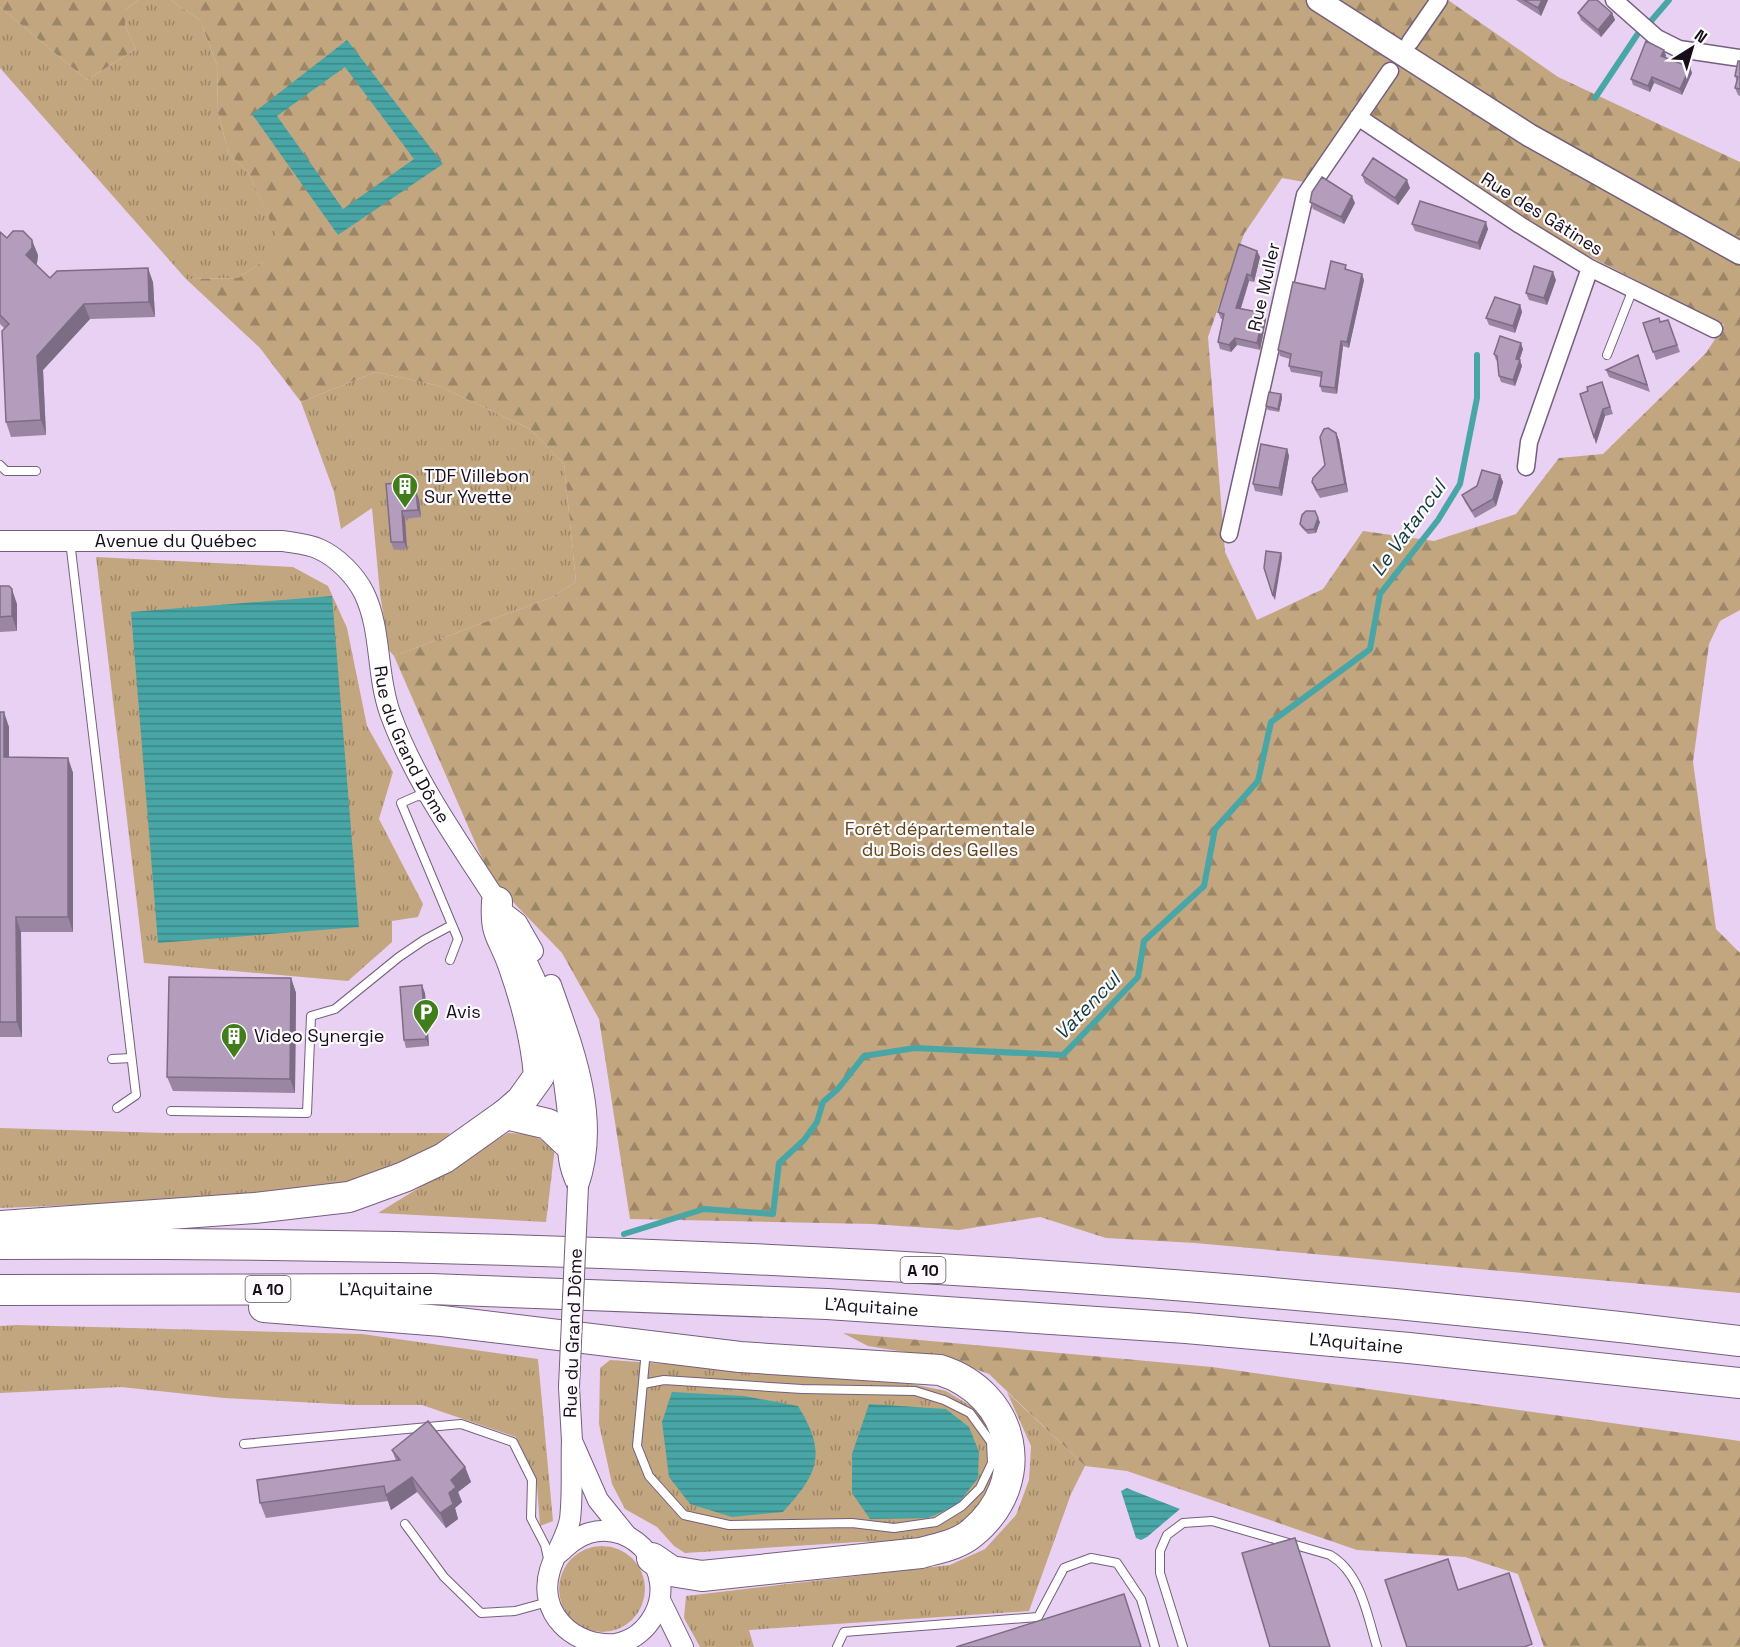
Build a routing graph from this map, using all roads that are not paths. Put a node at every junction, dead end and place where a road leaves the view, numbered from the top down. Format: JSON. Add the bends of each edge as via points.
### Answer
{"nodes":[{"id":1,"x":1318,"y":0,"type":"edge"},
{"id":2,"x":1439,"y":0,"type":"edge"},
{"id":3,"x":1614,"y":0,"type":"edge"},
{"id":4,"x":1410,"y":42,"type":"dead end"},
{"id":5,"x":1740,"y":58,"type":"edge"},
{"id":6,"x":1390,"y":72,"type":"dead end"},
{"id":7,"x":1358,"y":117,"type":"junction"},
{"id":8,"x":1740,"y":253,"type":"edge"},
{"id":9,"x":1590,"y":268,"type":"junction"},
{"id":10,"x":1633,"y":289,"type":"junction"},
{"id":11,"x":1714,"y":329,"type":"dead end"},
{"id":12,"x":1607,"y":355,"type":"dead end"},
{"id":13,"x":0,"y":465,"type":"edge"},
{"id":14,"x":1526,"y":467,"type":"dead end"},
{"id":15,"x":36,"y":471,"type":"dead end"},
{"id":16,"x":1229,"y":534,"type":"dead end"},
{"id":17,"x":0,"y":541,"type":"edge"},
{"id":18,"x":70,"y":542,"type":"junction"},
{"id":19,"x":345,"y":567,"type":"joint"},
{"id":20,"x":430,"y":797,"type":"junction"},
{"id":21,"x":501,"y":908,"type":"junction"},
{"id":22,"x":452,"y":925,"type":"junction"},
{"id":23,"x":450,"y":960,"type":"dead end"},
{"id":24,"x":131,"y":1058,"type":"junction"},
{"id":25,"x":112,"y":1059,"type":"dead end"},
{"id":26,"x":117,"y":1108,"type":"dead end"},
{"id":27,"x":171,"y":1112,"type":"dead end"},
{"id":28,"x":506,"y":1114,"type":"junction"},
{"id":29,"x":574,"y":1158,"type":"junction"},
{"id":30,"x":0,"y":1226,"type":"edge"},
{"id":31,"x":0,"y":1244,"type":"edge"},
{"id":32,"x":104,"y":1289,"type":"junction"},
{"id":33,"x":0,"y":1290,"type":"edge"},
{"id":34,"x":1740,"y":1341,"type":"edge"},
{"id":35,"x":646,"y":1347,"type":"junction"},
{"id":36,"x":1740,"y":1383,"type":"edge"},
{"id":37,"x":643,"y":1384,"type":"junction"},
{"id":38,"x":572,"y":1441,"type":"junction"},
{"id":39,"x":244,"y":1443,"type":"dead end"},
{"id":40,"x":405,"y":1524,"type":"dead end"},
{"id":41,"x":627,"y":1536,"type":"junction"},
{"id":42,"x":652,"y":1558,"type":"junction"},
{"id":43,"x":554,"y":1561,"type":"junction"},
{"id":44,"x":660,"y":1600,"type":"junction"},
{"id":45,"x":548,"y":1602,"type":"junction"},
{"id":46,"x":625,"y":1645,"type":"edge"},
{"id":47,"x":683,"y":1647,"type":"edge"},
{"id":48,"x":837,"y":1647,"type":"edge"},
{"id":49,"x":1155,"y":1647,"type":"edge"},
{"id":50,"x":1183,"y":1647,"type":"edge"},
{"id":51,"x":1377,"y":1647,"type":"edge"}],
"edges":[{"from":1,"to":8,"type":"main road","via":[[1529,135]]},
{"from":2,"to":4,"type":"street"},
{"from":3,"to":5,"type":"street","via":[[1657,38],[1679,49]]},
{"from":6,"to":7,"type":"street","name":"Rue Muller"},
{"from":7,"to":9,"type":"street","name":"Rue des Gâtines"},
{"from":7,"to":16,"type":"street","name":"Rue Muller","via":[[1305,195]]},
{"from":9,"to":10,"type":"street","name":"Rue des Gâtines"},
{"from":9,"to":14,"type":"street","via":[[1529,442]]},
{"from":10,"to":11,"type":"street","name":"Rue des Gâtines"},
{"from":10,"to":12,"type":"lane"},
{"from":13,"to":15,"type":"lane","via":[[6,471]]},
{"from":17,"to":18,"type":"street","name":"Avenue du Québec"},
{"from":18,"to":19,"type":"street","name":"Avenue du Québec","via":[[283,541],[318,548]]},
{"from":18,"to":24,"type":"lane"},
{"from":19,"to":20,"type":"street","name":"Rue du Grand Dôme","via":[[364,592],[374,622],[389,710],[405,751]]},
{"from":20,"to":21,"type":"street","name":"Rue du Grand Dôme"},
{"from":20,"to":22,"type":"lane","via":[[417,796],[401,803]]},
{"from":21,"to":28,"type":"highway","via":[[496,925],[530,1015],[539,1076]]},
{"from":21,"to":29,"type":"street","name":"Rue du Grand Dôme","via":[[534,972],[560,1059]]},
{"from":21,"to":29,"type":"street","name":"Rue du Grand Dôme","via":[[517,923],[551,985],[575,1053],[585,1104]]},
{"from":22,"to":23,"type":"lane","via":[[458,939]]},
{"from":22,"to":27,"type":"lane","via":[[399,957],[335,1009],[311,1016],[307,1113]]},
{"from":24,"to":25,"type":"lane"},
{"from":24,"to":26,"type":"lane","via":[[136,1095]]},
{"from":28,"to":29,"type":"highway","via":[[548,1124]]},
{"from":28,"to":30,"type":"highway","via":[[444,1158],[349,1197],[254,1208]]},
{"from":29,"to":38,"type":"street","name":"Rue du Grand Dôme","bridge":true,"via":[[578,1186],[569,1387]]},
{"from":31,"to":34,"type":"highway","number":"A 10","via":[[304,1246],[828,1263],[1188,1287]]},
{"from":32,"to":33,"type":"highway","name":"L'Aquitaine","number":"A 10"},
{"from":32,"to":35,"type":"highway","via":[[140,1301],[430,1320]]},
{"from":32,"to":36,"type":"highway","name":"L'Aquitaine","number":"A 10","via":[[431,1289],[827,1304],[1186,1328]]},
{"from":35,"to":37,"type":"lane"},
{"from":35,"to":42,"type":"highway","via":[[940,1370],[964,1379],[982,1394],[995,1411],[1011,1450],[1010,1475],[987,1519],[971,1535],[949,1546],[921,1553],[702,1576],[671,1571]]},
{"from":37,"to":37,"type":"lane","via":[[638,1446],[650,1476],[684,1515],[718,1523],[852,1523],[894,1528],[936,1522],[962,1506],[980,1488],[992,1463],[992,1442],[970,1413],[915,1391],[664,1380]]},
{"from":38,"to":41,"type":"street","name":"Rue du Grand Dôme","via":[[598,1500]]},
{"from":38,"to":43,"type":"street","via":[[570,1520]]},
{"from":39,"to":43,"type":"lane","via":[[461,1424],[513,1442],[532,1480],[531,1518]]},
{"from":40,"to":45,"type":"lane","via":[[444,1577],[481,1613],[515,1611]]},
{"from":41,"to":42,"type":"street"},
{"from":41,"to":43,"type":"street","via":[[609,1531],[590,1533],[572,1540]]},
{"from":42,"to":44,"type":"street","via":[[660,1578]]},
{"from":43,"to":45,"type":"street","via":[[547,1585]]},
{"from":44,"to":46,"type":"street","via":[[646,1627]]},
{"from":44,"to":47,"type":"street"},
{"from":45,"to":46,"type":"street","via":[[556,1619],[584,1642]]},
{"from":48,"to":49,"type":"lane","via":[[844,1632],[1038,1617],[1064,1568],[1090,1558],[1117,1563],[1140,1599]]},
{"from":50,"to":51,"type":"lane","via":[[1160,1574],[1160,1551],[1167,1535],[1183,1523],[1212,1521],[1343,1562],[1353,1576]]}]}
